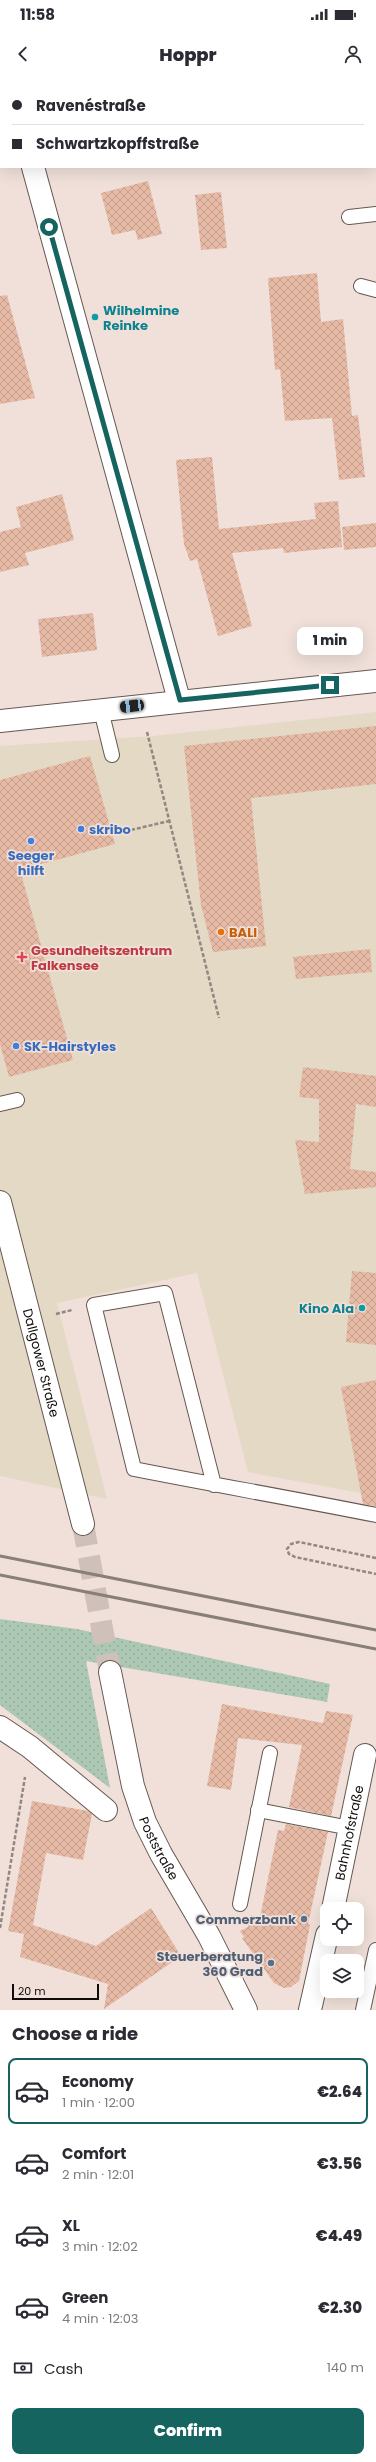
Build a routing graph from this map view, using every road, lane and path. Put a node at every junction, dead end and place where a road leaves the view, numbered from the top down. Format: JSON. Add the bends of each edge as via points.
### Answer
{"nodes":[{"id":1,"x":33,"y":168,"type":"edge"},
{"id":2,"x":376,"y":214,"type":"edge"},
{"id":3,"x":350,"y":217,"type":"dead end"},
{"id":4,"x":361,"y":286,"type":"dead end"},
{"id":5,"x":376,"y":290,"type":"edge"},
{"id":6,"x":376,"y":681,"type":"edge"},
{"id":7,"x":180,"y":700,"type":"junction"},
{"id":8,"x":101,"y":710,"type":"junction"},
{"id":9,"x":0,"y":721,"type":"edge"},
{"id":10,"x":146,"y":732,"type":"dead end"},
{"id":11,"x":112,"y":755,"type":"dead end"},
{"id":12,"x":169,"y":821,"type":"junction"},
{"id":13,"x":131,"y":830,"type":"dead end"},
{"id":14,"x":219,"y":1018,"type":"dead end"},
{"id":15,"x":17,"y":1100,"type":"dead end"},
{"id":16,"x":0,"y":1104,"type":"edge"},
{"id":17,"x":1,"y":1208,"type":"edge"},
{"id":18,"x":214,"y":1485,"type":"junction"},
{"id":19,"x":376,"y":1515,"type":"edge"},
{"id":20,"x":83,"y":1524,"type":"tunnel mouth"},
{"id":21,"x":376,"y":1558,"type":"edge"},
{"id":22,"x":376,"y":1574,"type":"edge"},
{"id":23,"x":110,"y":1672,"type":"tunnel mouth"},
{"id":24,"x":0,"y":1728,"type":"edge"},
{"id":25,"x":30,"y":1747,"type":"junction"},
{"id":26,"x":270,"y":1753,"type":"dead end"},
{"id":27,"x":365,"y":1755,"type":"dead end"},
{"id":28,"x":106,"y":1810,"type":"dead end"},
{"id":29,"x":258,"y":1810,"type":"junction"},
{"id":30,"x":350,"y":1828,"type":"junction"},
{"id":31,"x":334,"y":1902,"type":"edge"},
{"id":32,"x":240,"y":1904,"type":"dead end"},
{"id":33,"x":0,"y":1928,"type":"edge"},
{"id":34,"x":325,"y":1946,"type":"edge"},
{"id":35,"x":376,"y":1950,"type":"edge"},
{"id":36,"x":246,"y":2010,"type":"edge"},
{"id":37,"x":310,"y":2010,"type":"edge"},
{"id":38,"x":363,"y":2010,"type":"edge"}],
"edges":[{"from":1,"to":7,"type":"street"},
{"from":2,"to":3,"type":"lane"},
{"from":4,"to":5,"type":"lane"},
{"from":6,"to":7,"type":"street"},
{"from":7,"to":8,"type":"street"},
{"from":8,"to":9,"type":"street"},
{"from":8,"to":11,"type":"lane"},
{"from":10,"to":12,"type":"path"},
{"from":12,"to":13,"type":"path"},
{"from":12,"to":14,"type":"path"},
{"from":15,"to":16,"type":"lane"},
{"from":17,"to":20,"type":"street","name":"Dallgower Straße"},
{"from":18,"to":18,"type":"lane","via":[[134,1469],[94,1305],[165,1293]]},
{"from":18,"to":19,"type":"lane"},
{"from":21,"to":22,"type":"path","via":[[299,1542],[287,1549],[289,1554],[295,1557]]},
{"from":23,"to":36,"type":"street","name":"Poststraße","via":[[133,1786],[145,1822],[209,1936]]},
{"from":24,"to":25,"type":"street"},
{"from":25,"to":28,"type":"street"},
{"from":25,"to":33,"type":"path"},
{"from":26,"to":29,"type":"lane"},
{"from":27,"to":30,"type":"street","name":"Bahnhofstraße"},
{"from":29,"to":30,"type":"lane"},
{"from":29,"to":32,"type":"lane"},
{"from":30,"to":31,"type":"street","name":"Bahnhofstraße"},
{"from":34,"to":37,"type":"street"},
{"from":35,"to":38,"type":"lane"}]}
